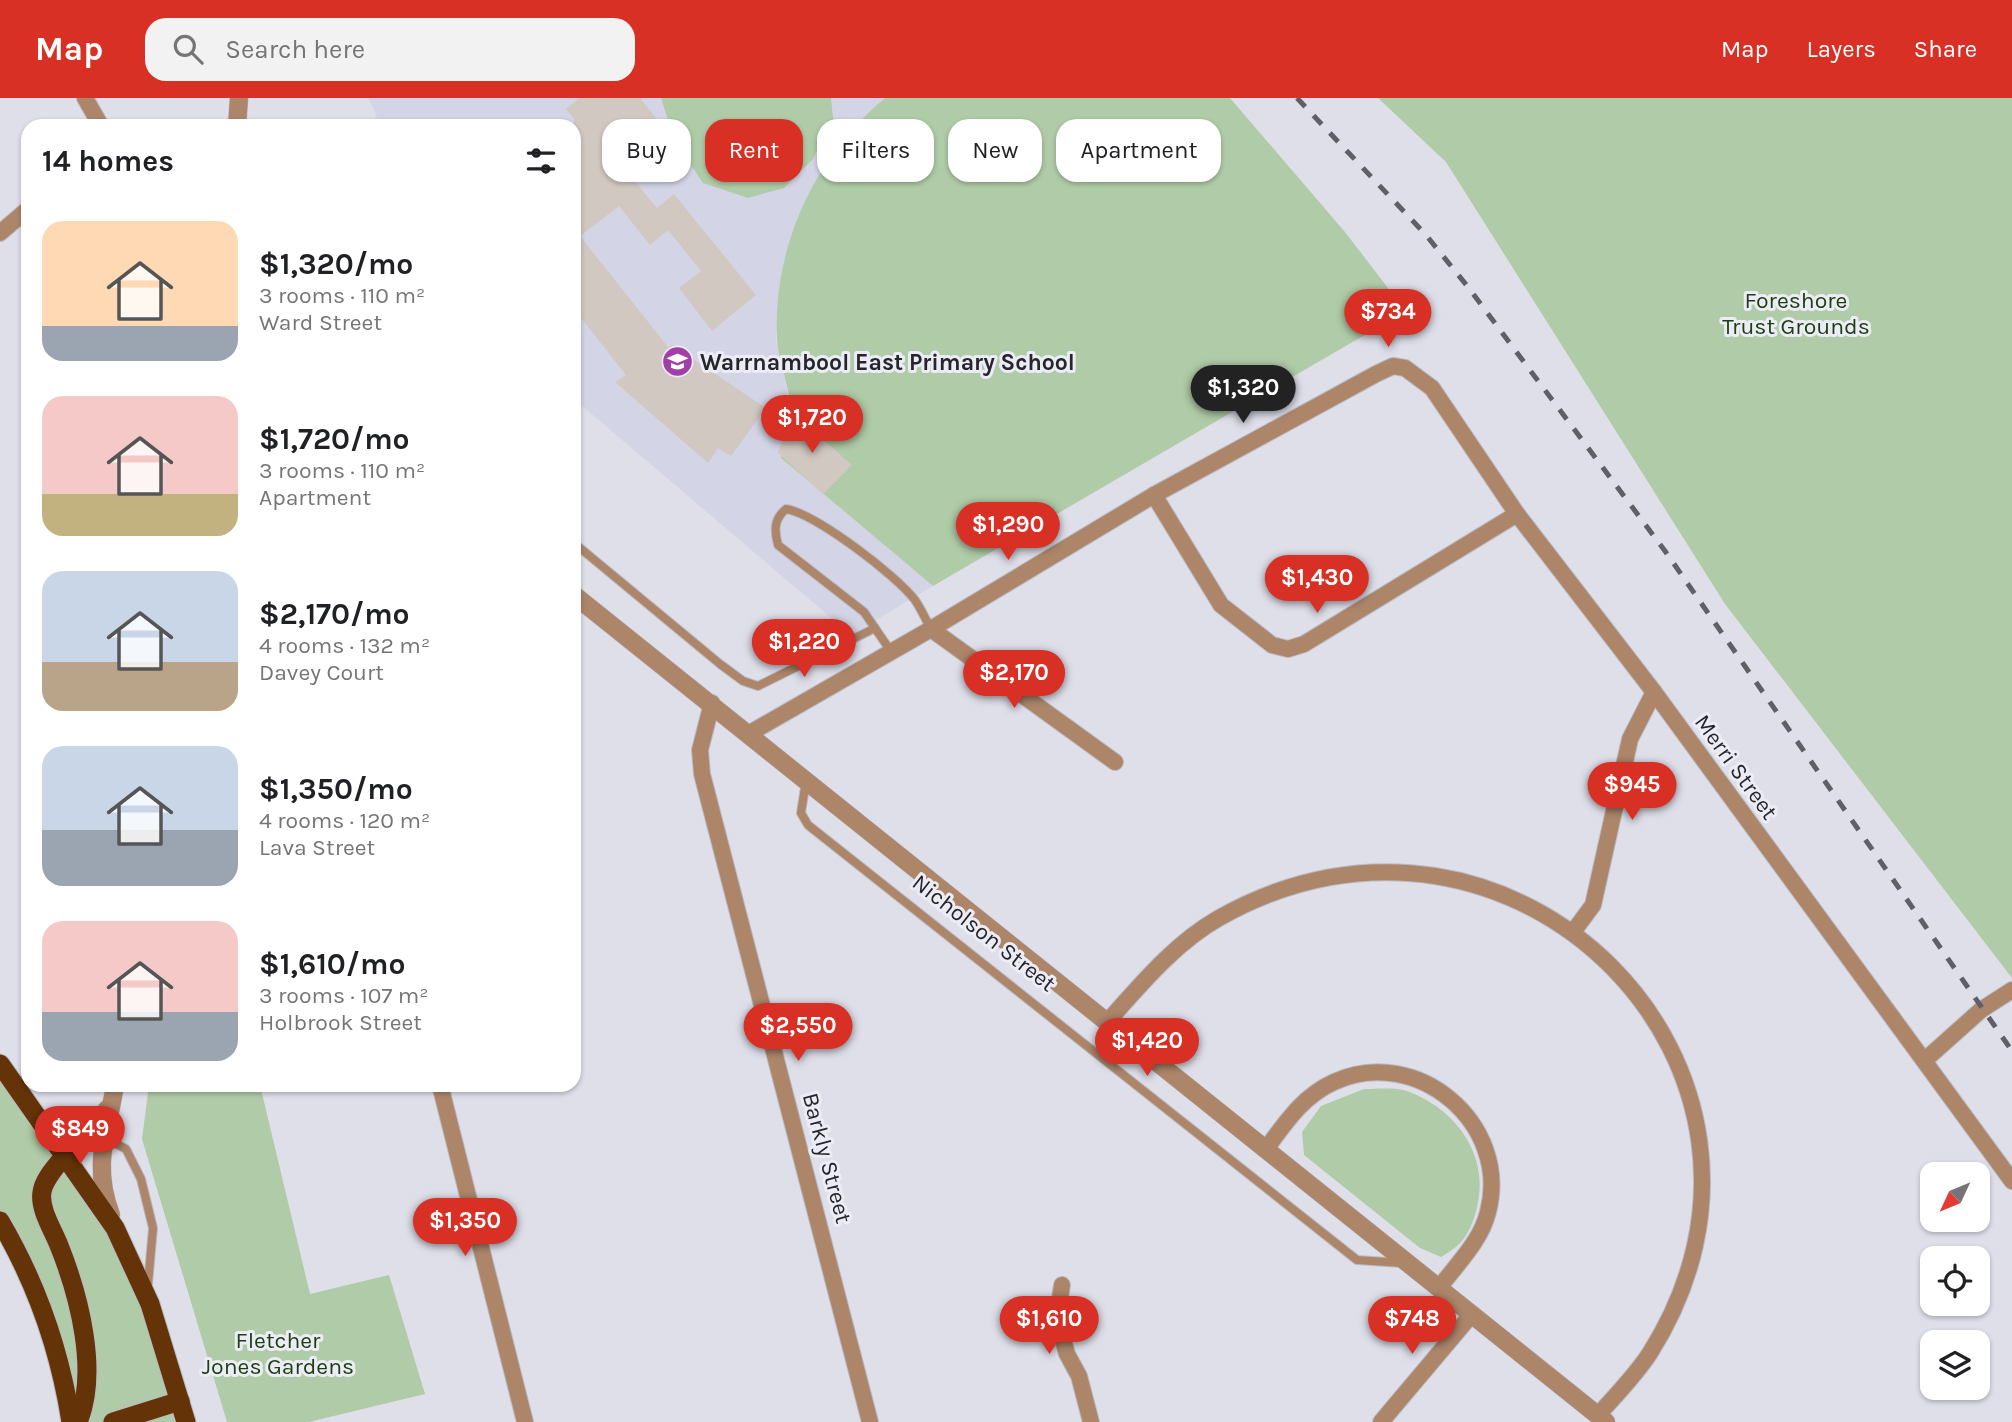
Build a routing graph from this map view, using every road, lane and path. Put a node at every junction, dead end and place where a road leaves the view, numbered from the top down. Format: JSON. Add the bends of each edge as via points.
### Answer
{"nodes":[{"id":1,"x":85,"y":98,"type":"edge"},
{"id":2,"x":239,"y":98,"type":"edge"},
{"id":3,"x":97,"y":119,"type":"edge"},
{"id":4,"x":238,"y":119,"type":"edge"},
{"id":5,"x":21,"y":215,"type":"edge"},
{"id":6,"x":0,"y":233,"type":"edge"},
{"id":7,"x":1154,"y":495,"type":"junction"},
{"id":8,"x":1517,"y":514,"type":"junction"},
{"id":9,"x":581,"y":549,"type":"edge"},
{"id":10,"x":581,"y":600,"type":"edge"},
{"id":11,"x":875,"y":628,"type":"junction"},
{"id":12,"x":932,"y":629,"type":"junction"},
{"id":13,"x":890,"y":650,"type":"junction"},
{"id":14,"x":1654,"y":692,"type":"junction"},
{"id":15,"x":712,"y":703,"type":"junction"},
{"id":16,"x":750,"y":733,"type":"junction"},
{"id":17,"x":1115,"y":762,"type":"dead end"},
{"id":18,"x":806,"y":778,"type":"junction"},
{"id":19,"x":1573,"y":932,"type":"junction"},
{"id":20,"x":2012,"y":990,"type":"edge"},
{"id":21,"x":1108,"y":1021,"type":"junction"},
{"id":22,"x":1925,"y":1060,"type":"junction"},
{"id":23,"x":0,"y":1064,"type":"edge"},
{"id":24,"x":114,"y":1092,"type":"edge"},
{"id":25,"x":442,"y":1092,"type":"edge"},
{"id":26,"x":98,"y":1134,"type":"junction"},
{"id":27,"x":1266,"y":1149,"type":"junction"},
{"id":28,"x":65,"y":1155,"type":"junction"},
{"id":29,"x":2012,"y":1181,"type":"edge"},
{"id":30,"x":0,"y":1221,"type":"edge"},
{"id":31,"x":115,"y":1228,"type":"junction"},
{"id":32,"x":1408,"y":1263,"type":"junction"},
{"id":33,"x":1062,"y":1285,"type":"dead end"},
{"id":34,"x":1439,"y":1288,"type":"junction"},
{"id":35,"x":150,"y":1304,"type":"junction"},
{"id":36,"x":1472,"y":1314,"type":"junction"},
{"id":37,"x":180,"y":1401,"type":"junction"},
{"id":38,"x":1602,"y":1419,"type":"edge"},
{"id":39,"x":71,"y":1422,"type":"edge"},
{"id":40,"x":78,"y":1422,"type":"edge"},
{"id":41,"x":113,"y":1422,"type":"edge"},
{"id":42,"x":186,"y":1422,"type":"edge"},
{"id":43,"x":525,"y":1422,"type":"edge"},
{"id":44,"x":870,"y":1422,"type":"edge"},
{"id":45,"x":1091,"y":1422,"type":"edge"},
{"id":46,"x":1381,"y":1422,"type":"edge"}],
"edges":[{"from":1,"to":3,"type":"street"},
{"from":2,"to":4,"type":"street"},
{"from":5,"to":6,"type":"street"},
{"from":7,"to":8,"type":"street","name":"Merri Street","via":[[1393,366],[1424,380]]},
{"from":7,"to":8,"type":"street","via":[[1221,605],[1272,645],[1288,649],[1304,644]]},
{"from":7,"to":12,"type":"street"},
{"from":8,"to":14,"type":"street","name":"Merri Street"},
{"from":9,"to":11,"type":"lane","via":[[720,664],[758,686]]},
{"from":10,"to":15,"type":"street","name":"Nicholson Street"},
{"from":11,"to":12,"type":"lane","via":[[864,612],[778,545],[774,532],[786,509],[814,518],[895,581],[915,600]]},
{"from":11,"to":13,"type":"lane"},
{"from":12,"to":13,"type":"street"},
{"from":12,"to":17,"type":"street"},
{"from":13,"to":16,"type":"street"},
{"from":14,"to":19,"type":"street","via":[[1630,739],[1593,905]]},
{"from":14,"to":22,"type":"street","name":"Merri Street"},
{"from":15,"to":16,"type":"street","name":"Nicholson Street"},
{"from":15,"to":44,"type":"street","name":"Barkly Street","via":[[700,750],[702,774]]},
{"from":16,"to":18,"type":"street","name":"Nicholson Street"},
{"from":18,"to":21,"type":"street","name":"Nicholson Street"},
{"from":18,"to":32,"type":"lane","name":"Nicholson Street","via":[[801,813],[808,825],[1357,1260]]},
{"from":19,"to":21,"type":"street","via":[[1521,901],[1466,881],[1390,871],[1325,877],[1250,902],[1216,920],[1158,967]]},
{"from":19,"to":38,"type":"street","via":[[1628,983],[1666,1041],[1693,1116],[1699,1161],[1697,1223],[1683,1283],[1650,1352]]},
{"from":20,"to":22,"type":"street","via":[[1981,1010]]},
{"from":21,"to":27,"type":"street","name":"Nicholson Street"},
{"from":22,"to":29,"type":"street","name":"Merri Street"},
{"from":23,"to":28,"type":"highway"},
{"from":24,"to":26,"type":"street"},
{"from":25,"to":43,"type":"street"},
{"from":26,"to":28,"type":"street"},
{"from":26,"to":31,"type":"street","via":[[102,1191]]},
{"from":26,"to":35,"type":"lane","via":[[126,1149],[141,1179],[153,1228]]},
{"from":27,"to":32,"type":"street","name":"Nicholson Street"},
{"from":27,"to":34,"type":"street","via":[[1306,1099],[1346,1077],[1396,1073],[1430,1084],[1448,1096],[1485,1146],[1492,1190],[1483,1230]]},
{"from":28,"to":31,"type":"highway"},
{"from":28,"to":40,"type":"highway","via":[[41,1195],[80,1311],[86,1388]]},
{"from":30,"to":39,"type":"highway","via":[[40,1299],[59,1360]]},
{"from":31,"to":35,"type":"highway"},
{"from":32,"to":34,"type":"street","name":"Nicholson Street"},
{"from":33,"to":45,"type":"street","via":[[1057,1318]]},
{"from":34,"to":36,"type":"street","name":"Nicholson Street"},
{"from":35,"to":37,"type":"highway"},
{"from":36,"to":38,"type":"street","name":"Nicholson Street"},
{"from":36,"to":46,"type":"street"},
{"from":37,"to":41,"type":"highway"},
{"from":37,"to":42,"type":"highway"}]}
